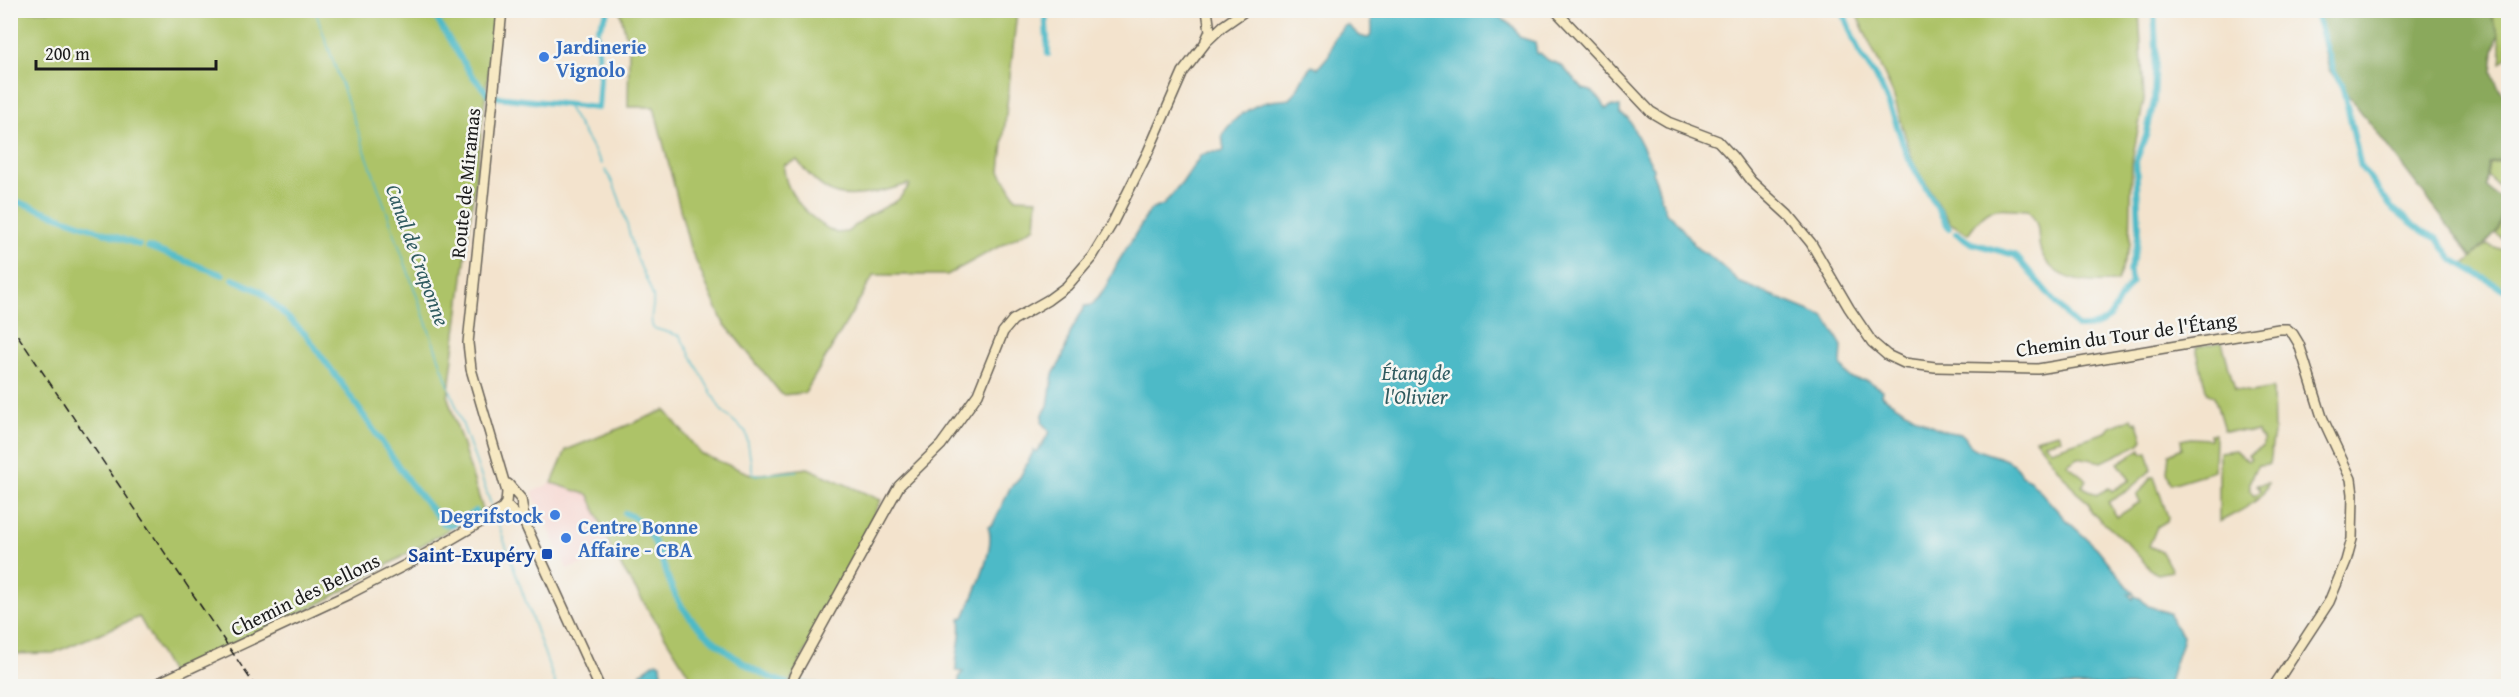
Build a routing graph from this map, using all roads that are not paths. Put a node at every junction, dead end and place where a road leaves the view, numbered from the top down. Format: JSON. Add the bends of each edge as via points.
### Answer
{"nodes":[{"id":1,"x":502,"y":10,"type":"edge"},
{"id":2,"x":1207,"y":10,"type":"edge"},
{"id":3,"x":1246,"y":10,"type":"edge"},
{"id":4,"x":1555,"y":10,"type":"edge"},
{"id":5,"x":1206,"y":42,"type":"junction"},
{"id":6,"x":510,"y":504,"type":"junction"},
{"id":7,"x":152,"y":687,"type":"edge"},
{"id":8,"x":599,"y":687,"type":"edge"},
{"id":9,"x":790,"y":687,"type":"edge"},
{"id":10,"x":2274,"y":687,"type":"edge"}],
"edges":[{"from":1,"to":6,"type":"street","name":"Route de Miramas","via":[[468,343]]},
{"from":2,"to":5,"type":"street","via":[[1210,31]]},
{"from":3,"to":5,"type":"street"},
{"from":4,"to":10,"type":"street","name":"Chemin du Tour de l'Étang","via":[[1651,112],[1718,141],[1750,181],[1788,215],[1811,243],[1872,342],[1904,363],[1935,368],[2038,369],[2279,329],[2293,334],[2322,417],[2351,479],[2352,539],[2329,602]]},
{"from":5,"to":9,"type":"street","via":[[1183,72],[1148,152],[1092,257],[1067,286],[1013,320],[1003,332],[978,394],[941,445],[900,486]]},
{"from":6,"to":7,"type":"street","name":"Chemin des Bellons","via":[[349,594]]},
{"from":6,"to":8,"type":"street","via":[[525,524]]}]}
